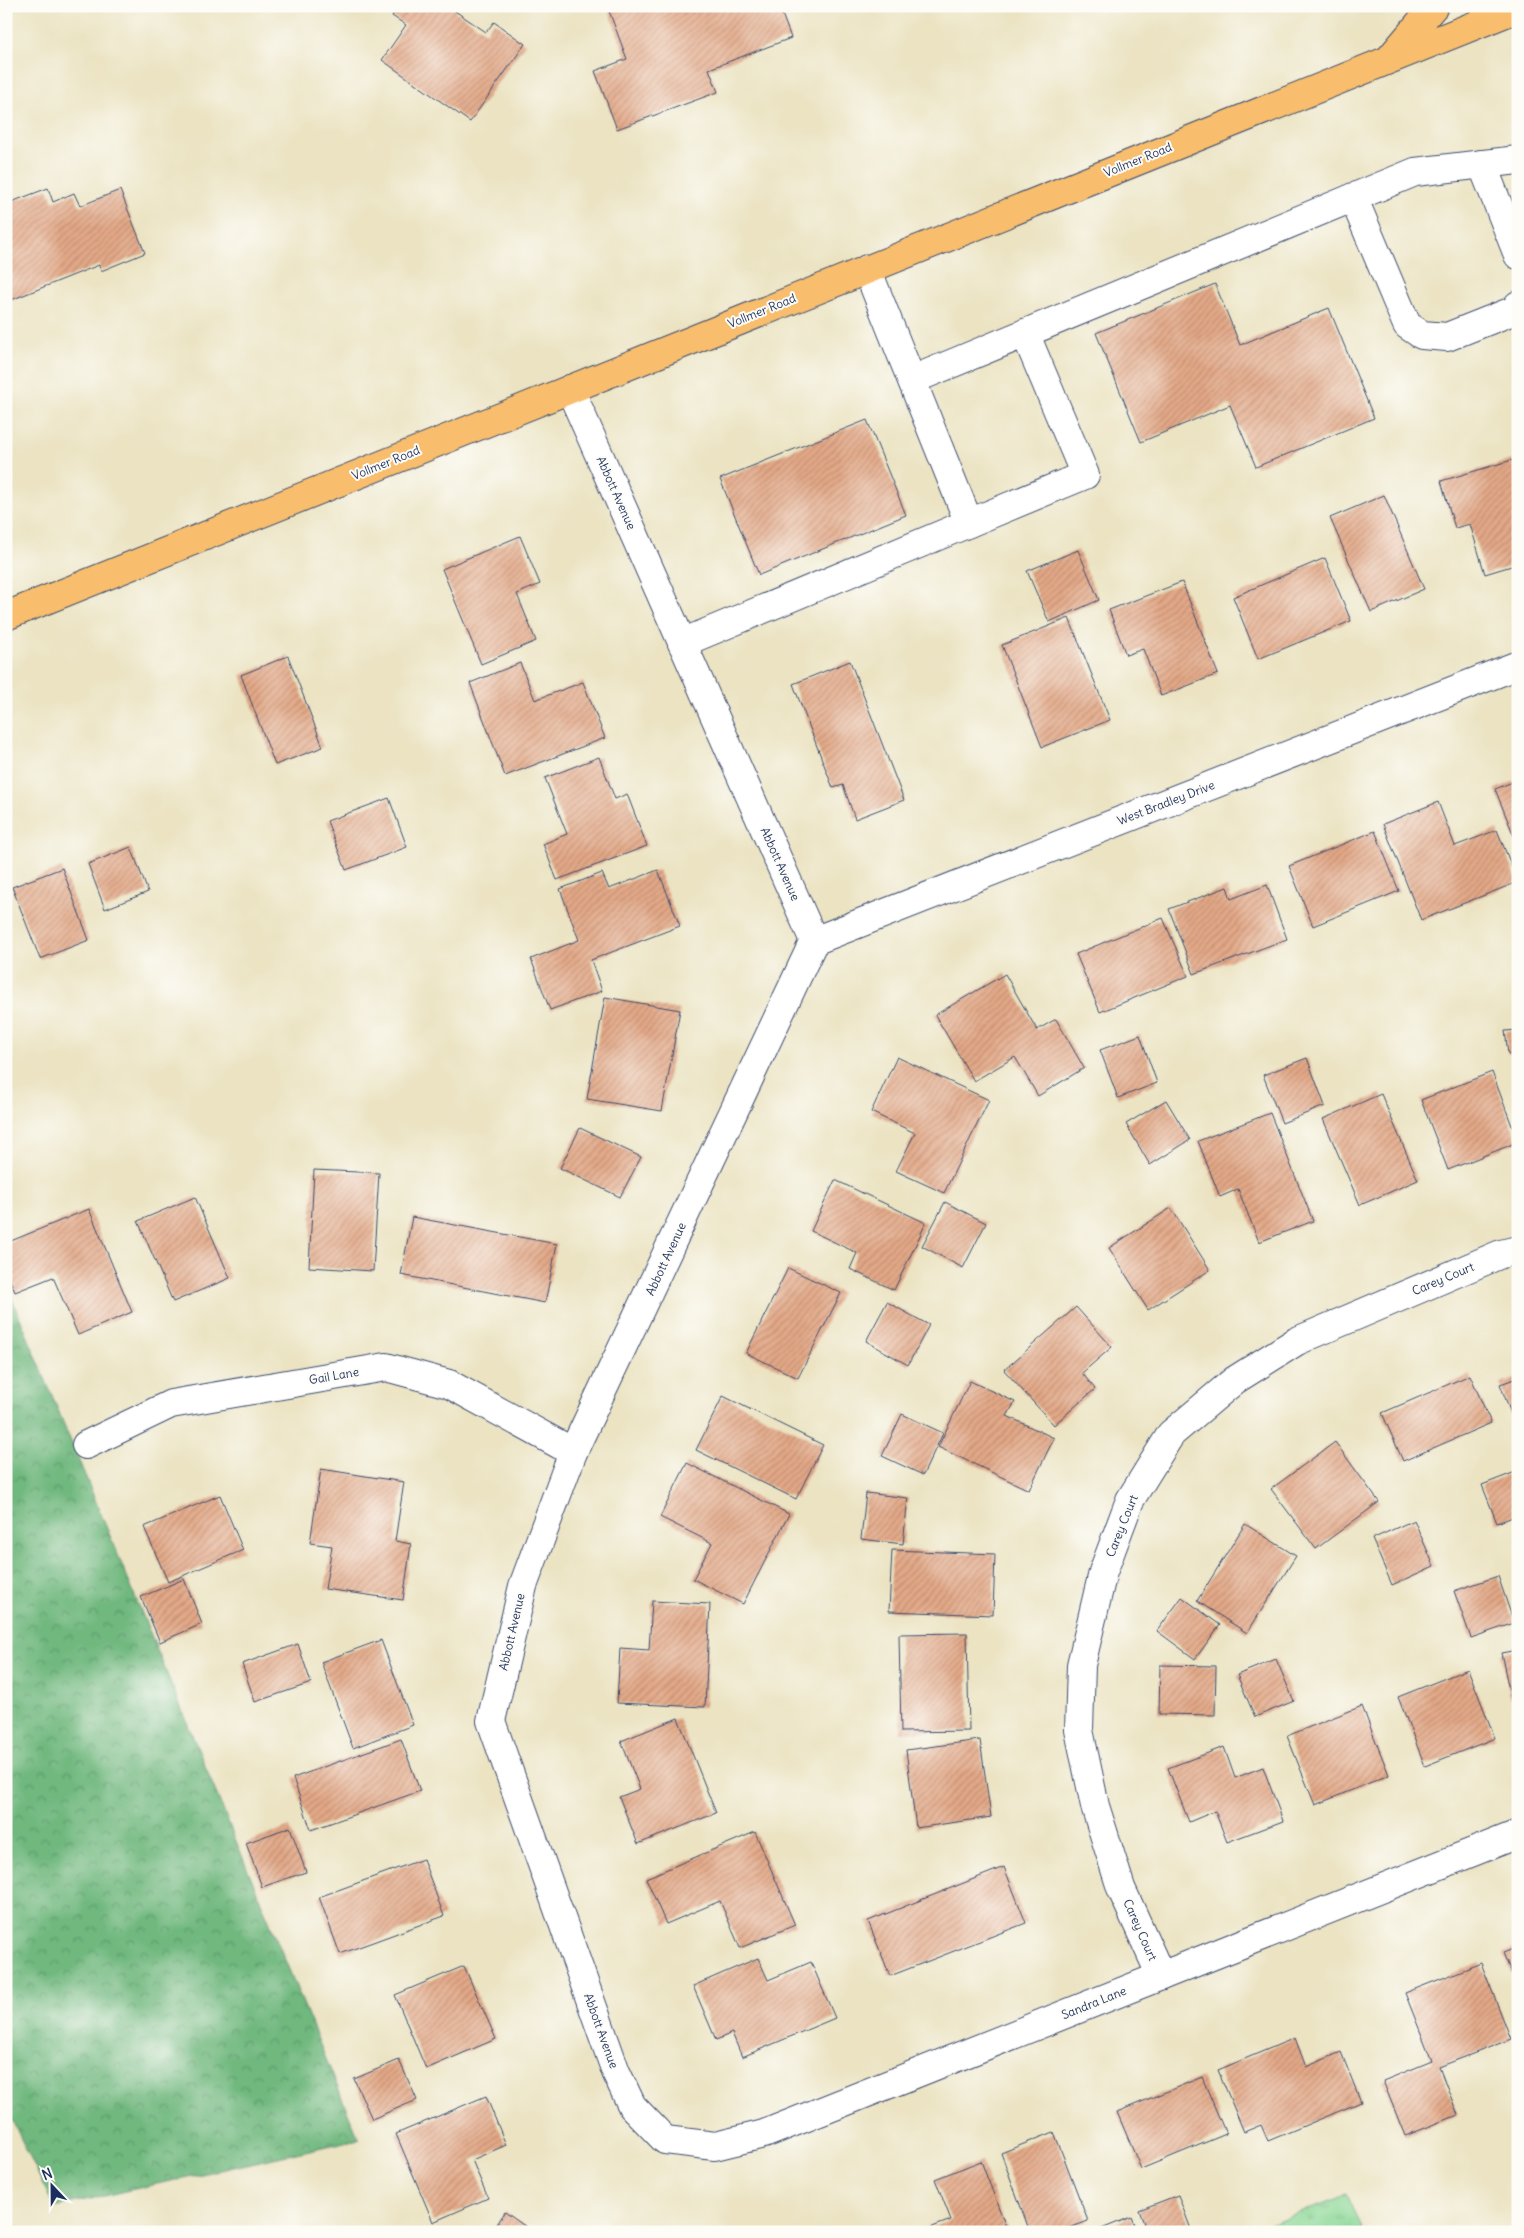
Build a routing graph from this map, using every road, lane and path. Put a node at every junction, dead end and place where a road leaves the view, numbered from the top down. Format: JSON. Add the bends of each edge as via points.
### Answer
{"nodes":[{"id":1,"x":1434,"y":6,"type":"edge"},
{"id":2,"x":1518,"y":8,"type":"edge"},
{"id":3,"x":1389,"y":60,"type":"junction"},
{"id":4,"x":1518,"y":160,"type":"edge"},
{"id":5,"x":1482,"y":164,"type":"junction"},
{"id":6,"x":1354,"y":197,"type":"junction"},
{"id":7,"x":1518,"y":255,"type":"edge"},
{"id":8,"x":867,"y":269,"type":"junction"},
{"id":9,"x":1518,"y":306,"type":"edge"},
{"id":10,"x":1025,"y":333,"type":"junction"},
{"id":11,"x":912,"y":380,"type":"junction"},
{"id":12,"x":570,"y":389,"type":"junction"},
{"id":13,"x":969,"y":523,"type":"junction"},
{"id":14,"x":6,"y":616,"type":"edge"},
{"id":15,"x":682,"y":643,"type":"junction"},
{"id":16,"x":1518,"y":664,"type":"edge"},
{"id":17,"x":814,"y":941,"type":"junction"},
{"id":18,"x":1518,"y":1250,"type":"edge"},
{"id":19,"x":86,"y":1445,"type":"dead end"},
{"id":20,"x":573,"y":1452,"type":"junction"},
{"id":21,"x":1518,"y":1834,"type":"edge"},
{"id":22,"x":1161,"y":1976,"type":"junction"},
{"id":23,"x":665,"y":2140,"type":"joint"}],
"edges":[{"from":1,"to":3,"type":"main road"},
{"from":2,"to":3,"type":"main road","name":"Vollmer Road"},
{"from":3,"to":8,"type":"main road","name":"Vollmer Road"},
{"from":4,"to":5,"type":"street"},
{"from":5,"to":6,"type":"street","via":[[1415,172]]},
{"from":5,"to":7,"type":"street"},
{"from":6,"to":9,"type":"street","via":[[1408,325],[1422,335],[1447,337]]},
{"from":6,"to":10,"type":"street"},
{"from":8,"to":11,"type":"street"},
{"from":8,"to":12,"type":"main road","name":"Vollmer Road"},
{"from":10,"to":11,"type":"street"},
{"from":10,"to":13,"type":"street","via":[[1085,475]]},
{"from":11,"to":13,"type":"street"},
{"from":12,"to":14,"type":"main road","name":"Vollmer Road"},
{"from":12,"to":15,"type":"street","name":"Abbott Avenue"},
{"from":13,"to":15,"type":"street"},
{"from":15,"to":17,"type":"street","name":"Abbott Avenue"},
{"from":16,"to":17,"type":"street","name":"West Bradley Drive"},
{"from":17,"to":20,"type":"street","name":"Abbott Avenue"},
{"from":18,"to":22,"type":"street","name":"Carey Court","via":[[1501,1254],[1297,1341],[1235,1380],[1171,1434],[1130,1500],[1104,1572],[1081,1665],[1079,1730],[1095,1806],[1121,1888]]},
{"from":19,"to":20,"type":"street","name":"Gail Lane","via":[[171,1404],[386,1367],[450,1384]]},
{"from":20,"to":23,"type":"street","name":"Abbott Avenue","via":[[523,1586],[491,1721],[616,2072],[632,2106]]},
{"from":21,"to":22,"type":"street","name":"Sandra Lane"},
{"from":22,"to":23,"type":"street","name":"Sandra Lane","via":[[764,2134],[715,2146]]}]}
